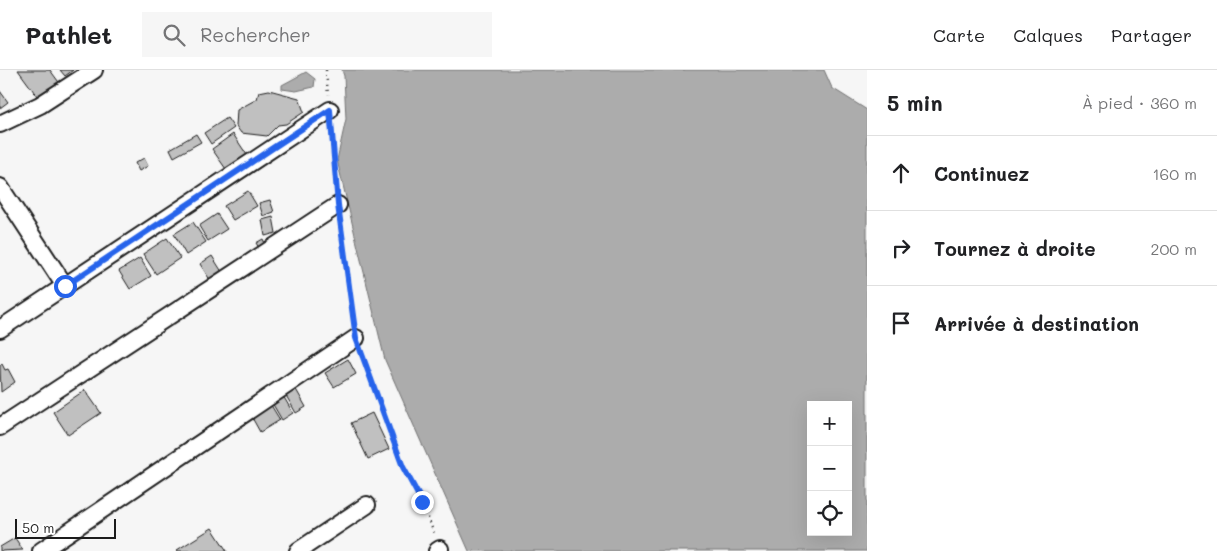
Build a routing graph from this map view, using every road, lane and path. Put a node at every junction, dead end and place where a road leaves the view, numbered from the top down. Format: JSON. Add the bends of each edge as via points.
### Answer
{"nodes":[{"id":1,"x":94,"y":70,"type":"edge"},
{"id":2,"x":326,"y":70,"type":"edge"},
{"id":3,"x":330,"y":110,"type":"junction"},
{"id":4,"x":0,"y":124,"type":"edge"},
{"id":5,"x":0,"y":187,"type":"edge"},
{"id":6,"x":338,"y":205,"type":"junction"},
{"id":7,"x":65,"y":286,"type":"junction"},
{"id":8,"x":0,"y":330,"type":"edge"},
{"id":9,"x":356,"y":338,"type":"junction"},
{"id":10,"x":0,"y":427,"type":"edge"},
{"id":11,"x":367,"y":505,"type":"dead end"},
{"id":12,"x":438,"y":550,"type":"edge"},
{"id":13,"x":41,"y":551,"type":"edge"},
{"id":14,"x":298,"y":551,"type":"edge"}],
"edges":[{"from":1,"to":4,"type":"street","via":[[40,105]]},
{"from":2,"to":3,"type":"path"},
{"from":3,"to":6,"type":"path"},
{"from":3,"to":7,"type":"street"},
{"from":5,"to":7,"type":"street"},
{"from":6,"to":9,"type":"path"},
{"from":6,"to":10,"type":"street"},
{"from":7,"to":8,"type":"street"},
{"from":9,"to":12,"type":"path","via":[[403,467],[422,502]]},
{"from":9,"to":13,"type":"street"},
{"from":11,"to":14,"type":"street"}]}
